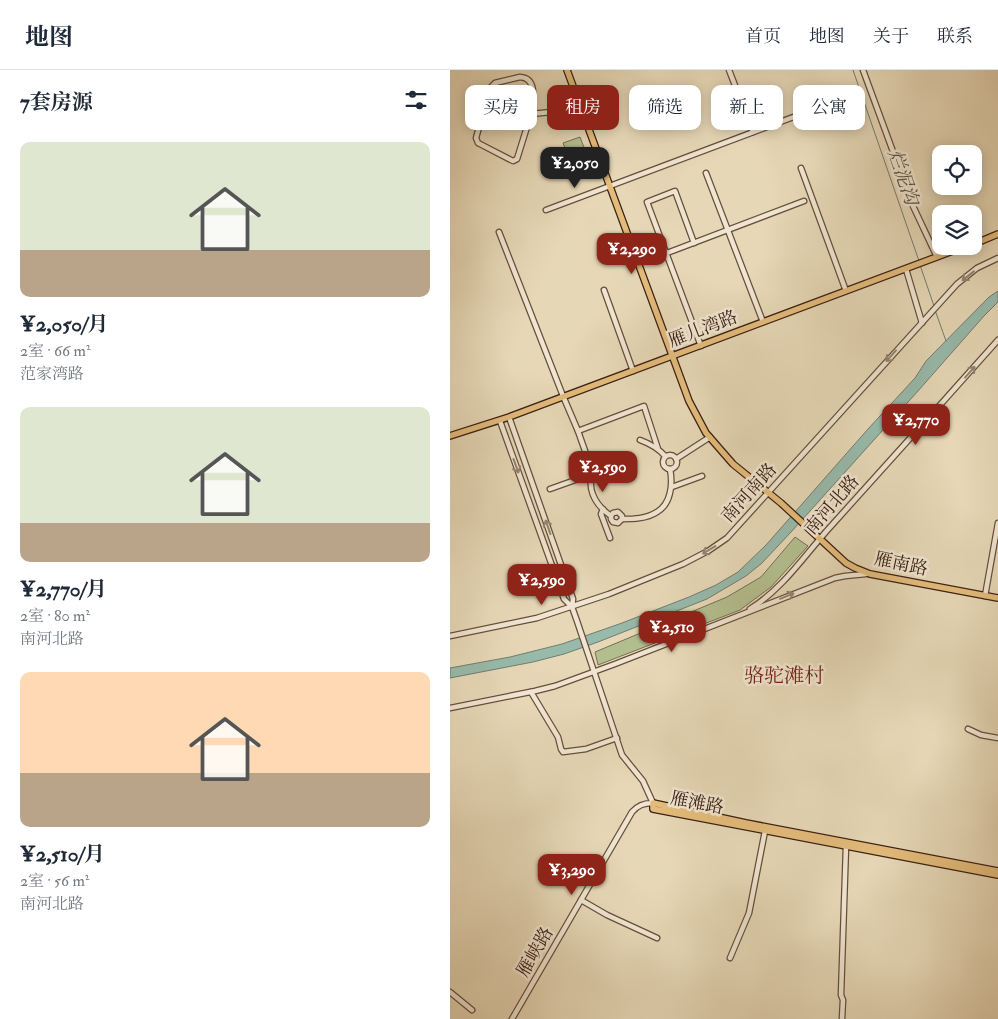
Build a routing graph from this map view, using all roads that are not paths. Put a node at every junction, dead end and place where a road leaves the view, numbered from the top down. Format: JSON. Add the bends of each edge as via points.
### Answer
{"nodes":[{"id":1,"x":567,"y":70,"type":"edge"},
{"id":2,"x":729,"y":70,"type":"edge"},
{"id":3,"x":863,"y":70,"type":"edge"},
{"id":4,"x":492,"y":85,"type":"edge"},
{"id":5,"x":532,"y":85,"type":"edge"},
{"id":6,"x":573,"y":85,"type":"edge"},
{"id":7,"x":793,"y":117,"type":"edge"},
{"id":8,"x":478,"y":130,"type":"edge"},
{"id":9,"x":526,"y":130,"type":"edge"},
{"id":10,"x":590,"y":130,"type":"edge"},
{"id":11,"x":754,"y":132,"type":"junction"},
{"id":12,"x":801,"y":168,"type":"dead end"},
{"id":13,"x":706,"y":173,"type":"dead end"},
{"id":14,"x":610,"y":186,"type":"junction"},
{"id":15,"x":804,"y":201,"type":"dead end"},
{"id":16,"x":546,"y":210,"type":"dead end"},
{"id":17,"x":728,"y":230,"type":"junction"},
{"id":18,"x":499,"y":232,"type":"dead end"},
{"id":19,"x":998,"y":234,"type":"edge"},
{"id":20,"x":982,"y":241,"type":"edge"},
{"id":21,"x":694,"y":243,"type":"junction"},
{"id":22,"x":667,"y":254,"type":"junction"},
{"id":23,"x":942,"y":255,"type":"edge"},
{"id":24,"x":937,"y":257,"type":"junction"},
{"id":25,"x":998,"y":258,"type":"edge"},
{"id":26,"x":908,"y":268,"type":"junction"},
{"id":27,"x":604,"y":290,"type":"dead end"},
{"id":28,"x":846,"y":291,"type":"junction"},
{"id":29,"x":923,"y":321,"type":"junction"},
{"id":30,"x":763,"y":322,"type":"junction"},
{"id":31,"x":998,"y":340,"type":"edge"},
{"id":32,"x":701,"y":346,"type":"junction"},
{"id":33,"x":672,"y":356,"type":"junction"},
{"id":34,"x":633,"y":371,"type":"junction"},
{"id":35,"x":563,"y":396,"type":"junction"},
{"id":36,"x":509,"y":417,"type":"junction"},
{"id":37,"x":500,"y":420,"type":"junction"},
{"id":38,"x":578,"y":431,"type":"junction"},
{"id":39,"x":450,"y":436,"type":"edge"},
{"id":40,"x":710,"y":437,"type":"junction"},
{"id":41,"x":640,"y":440,"type":"dead end"},
{"id":42,"x":658,"y":449,"type":"junction"},
{"id":43,"x":665,"y":456,"type":"junction"},
{"id":44,"x":676,"y":458,"type":"junction"},
{"id":45,"x":670,"y":469,"type":"junction"},
{"id":46,"x":592,"y":474,"type":"junction"},
{"id":47,"x":702,"y":476,"type":"dead end"},
{"id":48,"x":672,"y":487,"type":"junction"},
{"id":49,"x":550,"y":489,"type":"dead end"},
{"id":50,"x":769,"y":492,"type":"junction"},
{"id":51,"x":603,"y":509,"type":"junction"},
{"id":52,"x":611,"y":516,"type":"junction"},
{"id":53,"x":622,"y":519,"type":"junction"},
{"id":54,"x":998,"y":523,"type":"edge"},
{"id":55,"x":610,"y":538,"type":"dead end"},
{"id":56,"x":820,"y":539,"type":"junction"},
{"id":57,"x":875,"y":574,"type":"junction"},
{"id":58,"x":985,"y":596,"type":"junction"},
{"id":59,"x":998,"y":598,"type":"edge"},
{"id":60,"x":572,"y":607,"type":"junction"},
{"id":61,"x":741,"y":614,"type":"junction"},
{"id":62,"x":450,"y":636,"type":"edge"},
{"id":63,"x":595,"y":672,"type":"junction"},
{"id":64,"x":531,"y":692,"type":"junction"},
{"id":65,"x":450,"y":708,"type":"edge"},
{"id":66,"x":968,"y":729,"type":"dead end"},
{"id":67,"x":617,"y":738,"type":"junction"},
{"id":68,"x":998,"y":738,"type":"edge"},
{"id":69,"x":653,"y":803,"type":"junction"},
{"id":70,"x":764,"y":831,"type":"junction"},
{"id":71,"x":846,"y":846,"type":"junction"},
{"id":72,"x":998,"y":871,"type":"edge"},
{"id":73,"x":998,"y":876,"type":"edge"},
{"id":74,"x":581,"y":900,"type":"junction"},
{"id":75,"x":657,"y":938,"type":"dead end"},
{"id":76,"x":730,"y":958,"type":"dead end"},
{"id":77,"x":450,"y":992,"type":"edge"},
{"id":78,"x":472,"y":1010,"type":"dead end"},
{"id":79,"x":512,"y":1019,"type":"edge"},
{"id":80,"x":842,"y":1019,"type":"edge"}],
"edges":[{"from":1,"to":6,"type":"main road","name":"雁南路"},
{"from":2,"to":11,"type":"street"},
{"from":3,"to":24,"type":"street","via":[[913,206]]},
{"from":4,"to":5,"type":"street","via":[[520,77]]},
{"from":7,"to":11,"type":"street"},
{"from":8,"to":9,"type":"street","via":[[478,143],[513,161],[517,159]]},
{"from":10,"to":14,"type":"main road","name":"雁南路"},
{"from":11,"to":14,"type":"street"},
{"from":12,"to":28,"type":"street"},
{"from":13,"to":17,"type":"street"},
{"from":14,"to":16,"type":"street"},
{"from":14,"to":33,"type":"main road","name":"雁南路"},
{"from":15,"to":17,"type":"street"},
{"from":17,"to":21,"type":"street"},
{"from":17,"to":30,"type":"street"},
{"from":18,"to":35,"type":"street"},
{"from":19,"to":20,"type":"main road"},
{"from":21,"to":22,"type":"street"},
{"from":21,"to":22,"type":"street","via":[[675,191],[647,202]]},
{"from":22,"to":32,"type":"street"},
{"from":23,"to":24,"type":"main road","name":"雁儿湾路"},
{"from":24,"to":26,"type":"main road","name":"雁儿湾路"},
{"from":25,"to":29,"type":"street","name":"南河南路","one_way":true,"via":[[977,268],[956,284]]},
{"from":26,"to":28,"type":"main road","name":"雁儿湾路"},
{"from":26,"to":29,"type":"street"},
{"from":27,"to":34,"type":"street"},
{"from":28,"to":30,"type":"main road","name":"雁儿湾路"},
{"from":29,"to":50,"type":"street","name":"南河南路","one_way":true},
{"from":30,"to":32,"type":"main road","name":"雁儿湾路"},
{"from":56,"to":31,"type":"street","name":"南河北路","one_way":true},
{"from":32,"to":33,"type":"main road","name":"雁儿湾路"},
{"from":33,"to":34,"type":"main road","name":"雁儿湾路"},
{"from":33,"to":40,"type":"main road","name":"雁南路","via":[[689,401]]},
{"from":34,"to":35,"type":"main road","name":"雁儿湾路"},
{"from":35,"to":36,"type":"main road","name":"雁儿湾路"},
{"from":35,"to":38,"type":"street"},
{"from":36,"to":37,"type":"main road","name":"雁儿湾路"},
{"from":60,"to":36,"type":"street","one_way":true,"via":[[573,599]]},
{"from":37,"to":39,"type":"main road","name":"雁儿湾路"},
{"from":37,"to":60,"type":"street","one_way":true,"via":[[564,599]]},
{"from":38,"to":42,"type":"street","via":[[644,406]]},
{"from":38,"to":46,"type":"street","via":[[590,465],[597,467]]},
{"from":40,"to":44,"type":"street"},
{"from":40,"to":50,"type":"main road","name":"雁南路","via":[[733,464]]},
{"from":41,"to":42,"type":"street"},
{"from":42,"to":43,"type":"street"},
{"from":43,"to":44,"type":"street"},
{"from":43,"to":45,"type":"street","via":[[662,464]]},
{"from":44,"to":45,"type":"street","via":[[674,468]]},
{"from":45,"to":48,"type":"street"},
{"from":46,"to":49,"type":"street"},
{"from":46,"to":51,"type":"street","via":[[592,494]]},
{"from":47,"to":48,"type":"street"},
{"from":48,"to":53,"type":"street","via":[[666,502],[657,512],[640,519]]},
{"from":50,"to":56,"type":"main road","name":"雁南路"},
{"from":50,"to":60,"type":"street","name":"南河南路","one_way":true,"via":[[727,538],[708,552]]},
{"from":51,"to":52,"type":"street"},
{"from":51,"to":55,"type":"street","via":[[601,514]]},
{"from":52,"to":53,"type":"street","via":[[618,512]]},
{"from":52,"to":53,"type":"street","via":[[614,523]]},
{"from":54,"to":58,"type":"street"},
{"from":56,"to":57,"type":"main road","name":"雁南路","via":[[846,563]]},
{"from":56,"to":61,"type":"street","name":"南河北路","via":[[776,588]]},
{"from":57,"to":58,"type":"main road","name":"雁南路"},
{"from":61,"to":57,"type":"street","name":"南河北路","one_way":true,"via":[[835,578]]},
{"from":58,"to":59,"type":"main road","name":"雁南路"},
{"from":60,"to":62,"type":"street","name":"南河南路","via":[[537,618]]},
{"from":60,"to":63,"type":"street"},
{"from":61,"to":63,"type":"street","name":"南河北路"},
{"from":63,"to":64,"type":"street","name":"南河北路"},
{"from":63,"to":67,"type":"street"},
{"from":64,"to":65,"type":"street","name":"南河北路"},
{"from":64,"to":67,"type":"street","via":[[558,737],[563,752],[586,749]]},
{"from":66,"to":68,"type":"street"},
{"from":67,"to":69,"type":"street","via":[[622,755],[643,781]]},
{"from":69,"to":70,"type":"main road","name":"雁滩路","via":[[653,809]]},
{"from":69,"to":72,"type":"main road","name":"雁滩路"},
{"from":69,"to":74,"type":"street","name":"雁峡路","via":[[644,803],[632,812]]},
{"from":70,"to":71,"type":"main road","name":"雁滩路"},
{"from":70,"to":76,"type":"street","via":[[749,913]]},
{"from":71,"to":73,"type":"main road","name":"雁滩路"},
{"from":71,"to":80,"type":"street"},
{"from":74,"to":75,"type":"street"},
{"from":74,"to":79,"type":"street","name":"雁峡路"},
{"from":77,"to":78,"type":"street"}]}
